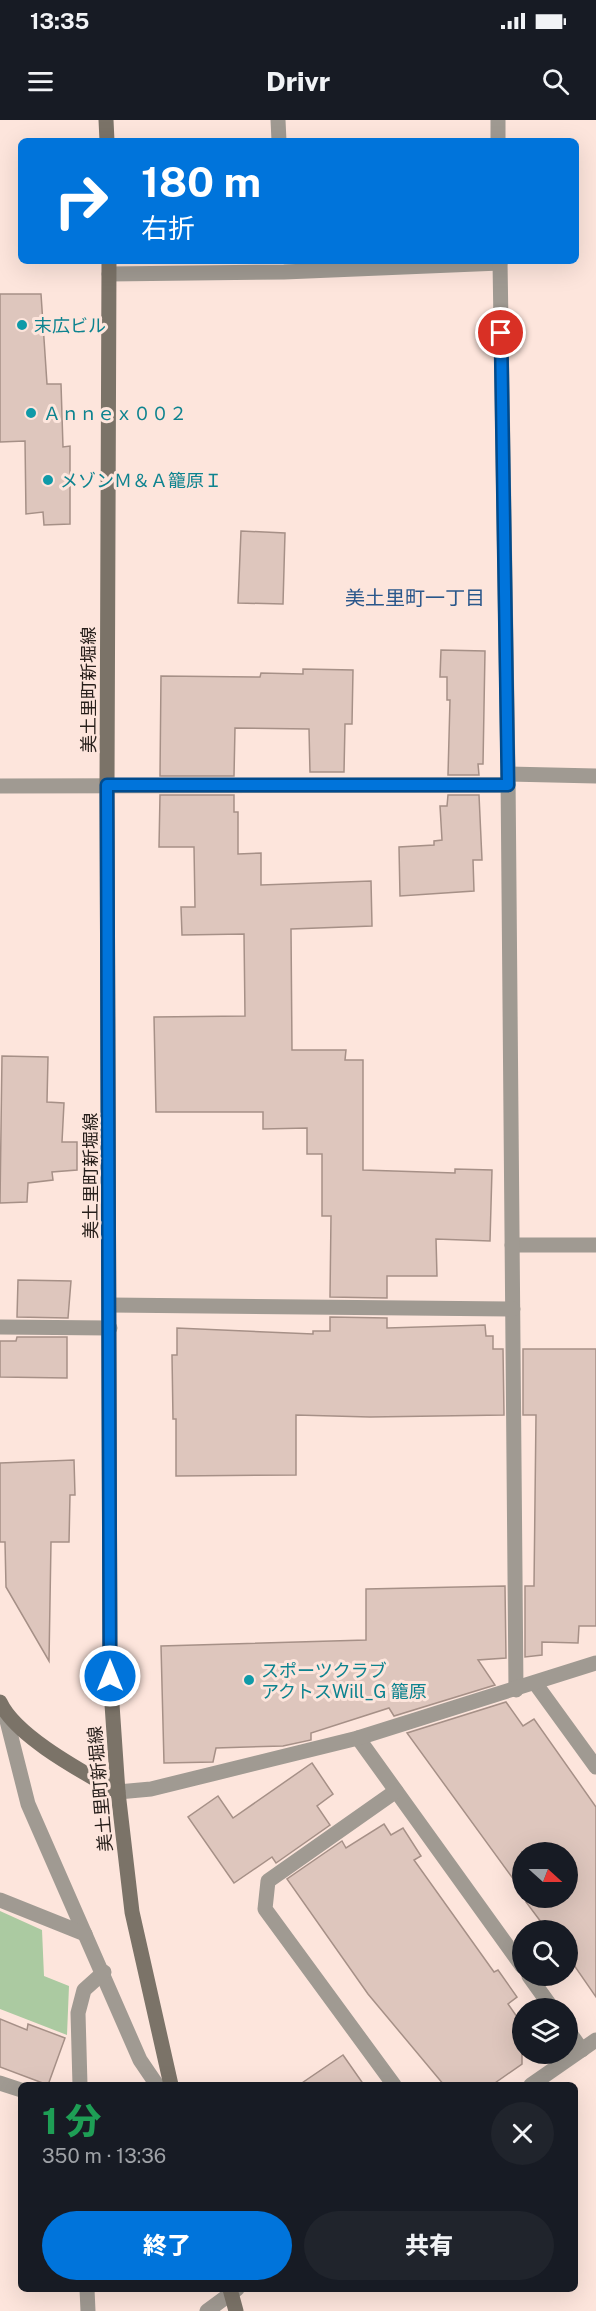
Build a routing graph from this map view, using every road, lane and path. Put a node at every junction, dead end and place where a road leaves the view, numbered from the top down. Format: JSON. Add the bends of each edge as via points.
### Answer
{"nodes":[{"id":1,"x":106,"y":120,"type":"edge"},
{"id":2,"x":278,"y":120,"type":"edge"},
{"id":3,"x":498,"y":120,"type":"edge"},
{"id":4,"x":107,"y":138,"type":"edge"},
{"id":5,"x":279,"y":138,"type":"edge"},
{"id":6,"x":498,"y":138,"type":"edge"},
{"id":7,"x":414,"y":264,"type":"edge"},
{"id":8,"x":500,"y":264,"type":"edge"},
{"id":9,"x":109,"y":267,"type":"edge"},
{"id":10,"x":284,"y":267,"type":"edge"},
{"id":11,"x":596,"y":776,"type":"edge"},
{"id":12,"x":508,"y":780,"type":"junction"},
{"id":13,"x":107,"y":785,"type":"junction"},
{"id":14,"x":0,"y":786,"type":"edge"},
{"id":15,"x":512,"y":1245,"type":"junction"},
{"id":16,"x":596,"y":1245,"type":"edge"},
{"id":17,"x":110,"y":1305,"type":"junction"},
{"id":18,"x":513,"y":1309,"type":"junction"},
{"id":19,"x":0,"y":1327,"type":"edge"},
{"id":20,"x":110,"y":1328,"type":"junction"},
{"id":21,"x":596,"y":1663,"type":"edge"},
{"id":22,"x":535,"y":1683,"type":"junction"},
{"id":23,"x":516,"y":1689,"type":"junction"},
{"id":24,"x":2,"y":1707,"type":"edge"},
{"id":25,"x":358,"y":1738,"type":"junction"},
{"id":26,"x":596,"y":1767,"type":"edge"},
{"id":27,"x":396,"y":1791,"type":"junction"},
{"id":28,"x":118,"y":1792,"type":"junction"},
{"id":29,"x":0,"y":1900,"type":"edge"},
{"id":30,"x":85,"y":1934,"type":"junction"},
{"id":31,"x":512,"y":1952,"type":"edge"},
{"id":32,"x":104,"y":1972,"type":"junction"},
{"id":33,"x":596,"y":2040,"type":"edge"},
{"id":34,"x":578,"y":2044,"type":"edge"},
{"id":35,"x":582,"y":2050,"type":"junction"},
{"id":36,"x":80,"y":2082,"type":"edge"},
{"id":37,"x":155,"y":2082,"type":"edge"},
{"id":38,"x":170,"y":2082,"type":"edge"},
{"id":39,"x":392,"y":2082,"type":"edge"},
{"id":40,"x":535,"y":2082,"type":"edge"},
{"id":41,"x":0,"y":2083,"type":"edge"},
{"id":42,"x":18,"y":2089,"type":"edge"},
{"id":43,"x":87,"y":2292,"type":"edge"},
{"id":44,"x":231,"y":2292,"type":"edge"},
{"id":45,"x":233,"y":2292,"type":"edge"},
{"id":46,"x":88,"y":2311,"type":"edge"},
{"id":47,"x":207,"y":2311,"type":"edge"},
{"id":48,"x":236,"y":2311,"type":"edge"}],
"edges":[{"from":1,"to":4,"type":"main road"},
{"from":2,"to":5,"type":"street"},
{"from":3,"to":6,"type":"street"},
{"from":7,"to":10,"type":"street"},
{"from":8,"to":12,"type":"street"},
{"from":9,"to":10,"type":"street"},
{"from":9,"to":13,"type":"main road","name":"美土里町新堀線"},
{"from":11,"to":12,"type":"street"},
{"from":12,"to":13,"type":"street"},
{"from":12,"to":15,"type":"street"},
{"from":13,"to":14,"type":"street"},
{"from":13,"to":17,"type":"main road","name":"美土里町新堀線"},
{"from":15,"to":16,"type":"street"},
{"from":15,"to":18,"type":"street"},
{"from":17,"to":18,"type":"street"},
{"from":17,"to":20,"type":"main road","name":"美土里町新堀線"},
{"from":18,"to":23,"type":"street"},
{"from":19,"to":20,"type":"street"},
{"from":20,"to":28,"type":"main road","name":"美土里町新堀線","via":[[110,1676]]},
{"from":21,"to":22,"type":"street"},
{"from":22,"to":23,"type":"street"},
{"from":22,"to":26,"type":"street"},
{"from":23,"to":25,"type":"street"},
{"from":24,"to":28,"type":"main road","via":[[59,1758]]},
{"from":24,"to":30,"type":"street","via":[[28,1804]]},
{"from":25,"to":27,"type":"street"},
{"from":25,"to":28,"type":"street","via":[[151,1788]]},
{"from":27,"to":31,"type":"street"},
{"from":27,"to":39,"type":"street","via":[[268,1881],[266,1909]]},
{"from":28,"to":38,"type":"main road","name":"美土里町新堀線","via":[[132,1912]]},
{"from":29,"to":30,"type":"street"},
{"from":30,"to":32,"type":"street"},
{"from":32,"to":36,"type":"street","via":[[84,1990],[78,2013]]},
{"from":32,"to":37,"type":"street","via":[[140,2060]]},
{"from":33,"to":35,"type":"street"},
{"from":34,"to":35,"type":"street"},
{"from":35,"to":40,"type":"street"},
{"from":41,"to":42,"type":"street"},
{"from":43,"to":46,"type":"street"},
{"from":44,"to":47,"type":"street"},
{"from":45,"to":48,"type":"main road"}]}
